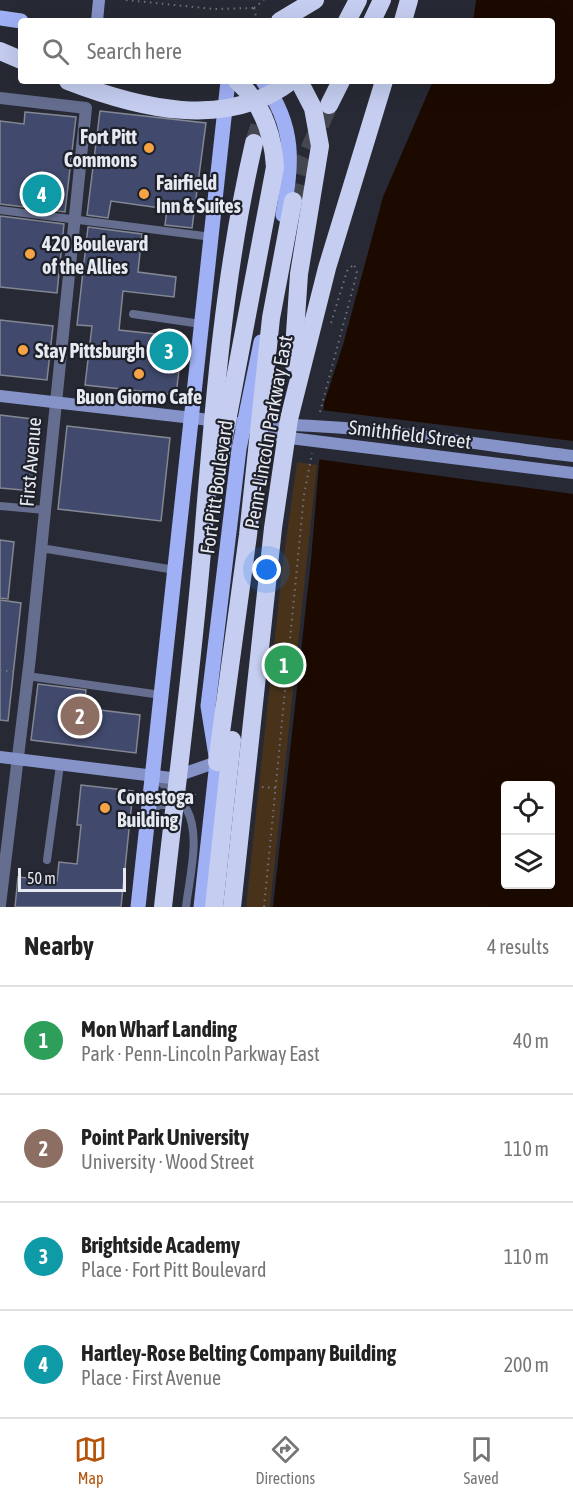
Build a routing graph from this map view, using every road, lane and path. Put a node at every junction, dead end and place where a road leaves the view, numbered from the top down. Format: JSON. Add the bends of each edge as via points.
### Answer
{"nodes":[{"id":1,"x":99,"y":0,"type":"edge"},
{"id":2,"x":126,"y":0,"type":"edge"},
{"id":3,"x":264,"y":0,"type":"edge"},
{"id":4,"x":315,"y":0,"type":"edge"},
{"id":5,"x":358,"y":0,"type":"edge"},
{"id":6,"x":382,"y":0,"type":"edge"},
{"id":7,"x":409,"y":0,"type":"edge"},
{"id":8,"x":255,"y":8,"type":"junction"},
{"id":9,"x":0,"y":18,"type":"edge"},
{"id":10,"x":97,"y":18,"type":"edge"},
{"id":11,"x":257,"y":18,"type":"edge"},
{"id":12,"x":285,"y":18,"type":"edge"},
{"id":13,"x":349,"y":18,"type":"edge"},
{"id":14,"x":373,"y":18,"type":"edge"},
{"id":15,"x":404,"y":18,"type":"edge"},
{"id":16,"x":18,"y":21,"type":"edge"},
{"id":17,"x":0,"y":51,"type":"edge"},
{"id":18,"x":18,"y":60,"type":"edge"},
{"id":19,"x":0,"y":61,"type":"edge"},
{"id":20,"x":18,"y":61,"type":"edge"},
{"id":21,"x":77,"y":84,"type":"edge"},
{"id":22,"x":228,"y":84,"type":"edge"},
{"id":23,"x":239,"y":84,"type":"edge"},
{"id":24,"x":265,"y":84,"type":"edge"},
{"id":25,"x":285,"y":84,"type":"edge"},
{"id":26,"x":301,"y":84,"type":"edge"},
{"id":27,"x":340,"y":84,"type":"edge"},
{"id":28,"x":383,"y":84,"type":"edge"},
{"id":29,"x":0,"y":98,"type":"edge"},
{"id":30,"x":329,"y":105,"type":"tunnel mouth"},
{"id":31,"x":254,"y":143,"type":"tunnel mouth"},
{"id":32,"x":289,"y":200,"type":"junction"},
{"id":33,"x":0,"y":210,"type":"edge"},
{"id":34,"x":74,"y":220,"type":"junction"},
{"id":35,"x":212,"y":237,"type":"junction"},
{"id":36,"x":133,"y":314,"type":"dead end"},
{"id":37,"x":201,"y":324,"type":"junction"},
{"id":38,"x":331,"y":325,"type":"dead end"},
{"id":39,"x":0,"y":396,"type":"edge"},
{"id":40,"x":55,"y":402,"type":"junction"},
{"id":41,"x":196,"y":419,"type":"junction"},
{"id":42,"x":289,"y":419,"type":"junction"},
{"id":43,"x":318,"y":419,"type":"dead end"},
{"id":44,"x":245,"y":424,"type":"junction"},
{"id":45,"x":312,"y":453,"type":"dead end"},
{"id":46,"x":573,"y":456,"type":"edge"},
{"id":47,"x":573,"y":473,"type":"edge"},
{"id":48,"x":0,"y":506,"type":"edge"},
{"id":49,"x":45,"y":510,"type":"junction"},
{"id":50,"x":248,"y":535,"type":"junction"},
{"id":51,"x":41,"y":548,"type":"junction"},
{"id":52,"x":202,"y":551,"type":"junction"},
{"id":53,"x":175,"y":570,"type":"junction"},
{"id":54,"x":0,"y":670,"type":"edge"},
{"id":55,"x":27,"y":675,"type":"junction"},
{"id":56,"x":161,"y":695,"type":"junction"},
{"id":57,"x":0,"y":757,"type":"edge"},
{"id":58,"x":17,"y":759,"type":"junction"},
{"id":59,"x":217,"y":762,"type":"junction"},
{"id":60,"x":60,"y":765,"type":"junction"},
{"id":61,"x":159,"y":779,"type":"junction"},
{"id":62,"x":256,"y":786,"type":"dead end"},
{"id":63,"x":277,"y":788,"type":"junction"},
{"id":64,"x":195,"y":794,"type":"dead end"},
{"id":65,"x":194,"y":801,"type":"dead end"},
{"id":66,"x":154,"y":808,"type":"junction"},
{"id":67,"x":188,"y":811,"type":"junction"},
{"id":68,"x":47,"y":860,"type":"dead end"},
{"id":69,"x":0,"y":905,"type":"edge"},
{"id":70,"x":138,"y":907,"type":"edge"},
{"id":71,"x":163,"y":907,"type":"edge"},
{"id":72,"x":186,"y":907,"type":"edge"},
{"id":73,"x":201,"y":907,"type":"edge"},
{"id":74,"x":214,"y":907,"type":"edge"},
{"id":75,"x":232,"y":907,"type":"edge"},
{"id":76,"x":264,"y":907,"type":"edge"}],
"edges":[{"from":1,"to":10,"type":"main road"},
{"from":2,"to":8,"type":"path","via":[[214,9]]},
{"from":3,"to":8,"type":"path"},
{"from":4,"to":12,"type":"highway"},
{"from":5,"to":13,"type":"highway"},
{"from":6,"to":14,"type":"highway"},
{"from":7,"to":15,"type":"highway"},
{"from":8,"to":11,"type":"path"},
{"from":9,"to":16,"type":"main road"},
{"from":17,"to":18,"type":"highway"},
{"from":19,"to":20,"type":"highway"},
{"from":21,"to":25,"type":"highway","via":[[132,103],[198,110],[247,103]]},
{"from":22,"to":35,"type":"main road","name":"Fort Pitt Boulevard"},
{"from":23,"to":52,"type":"highway","via":[[263,115],[275,167]]},
{"from":24,"to":32,"type":"main road","name":"Fort Pitt Boulevard","via":[[282,113],[289,138]]},
{"from":26,"to":42,"type":"highway","via":[[313,108],[320,146],[299,274]]},
{"from":27,"to":30,"type":"highway"},
{"from":28,"to":42,"type":"highway","name":"Penn-Lincoln Parkway East","via":[[324,278]]},
{"from":29,"to":34,"type":"street","name":"First Avenue","via":[[86,108]]},
{"from":31,"to":52,"type":"highway","via":[[230,266],[206,472]]},
{"from":32,"to":44,"type":"main road","name":"Fort Pitt Boulevard"},
{"from":32,"to":50,"type":"highway","via":[[271,318]]},
{"from":33,"to":34,"type":"lane"},
{"from":34,"to":35,"type":"lane"},
{"from":34,"to":40,"type":"street","name":"First Avenue"},
{"from":35,"to":37,"type":"main road","name":"Fort Pitt Boulevard"},
{"from":36,"to":37,"type":"lane"},
{"from":37,"to":41,"type":"main road","name":"Fort Pitt Boulevard"},
{"from":38,"to":43,"type":"path","via":[[347,271],[354,264],[357,273]]},
{"from":39,"to":40,"type":"main road","name":"Smithfield Street"},
{"from":40,"to":41,"type":"main road","name":"Smithfield Street"},
{"from":40,"to":49,"type":"street","name":"First Avenue"},
{"from":41,"to":44,"type":"main road","name":"Smithfield Street"},
{"from":41,"to":53,"type":"main road","name":"Fort Pitt Boulevard"},
{"from":42,"to":75,"type":"highway","name":"Penn-Lincoln Parkway East"},
{"from":44,"to":46,"type":"main road","name":"Smithfield Street","via":[[392,434]]},
{"from":44,"to":47,"type":"main road","name":"Smithfield Street","via":[[282,437]]},
{"from":44,"to":59,"type":"main road","name":"Fort Pitt Boulevard","via":[[208,706]]},
{"from":45,"to":63,"type":"path","via":[[304,495]]},
{"from":48,"to":49,"type":"lane"},
{"from":49,"to":51,"type":"street","name":"First Avenue"},
{"from":50,"to":59,"type":"highway"},
{"from":50,"to":74,"type":"highway","via":[[242,645]]},
{"from":51,"to":53,"type":"lane"},
{"from":51,"to":55,"type":"street","name":"First Avenue"},
{"from":52,"to":71,"type":"highway"},
{"from":53,"to":56,"type":"main road","name":"Fort Pitt Boulevard"},
{"from":54,"to":55,"type":"path"},
{"from":55,"to":56,"type":"lane"},
{"from":55,"to":58,"type":"street","name":"First Avenue"},
{"from":56,"to":61,"type":"main road","name":"Fort Pitt Boulevard"},
{"from":57,"to":58,"type":"main road"},
{"from":58,"to":60,"type":"main road"},
{"from":58,"to":69,"type":"street","name":"First Avenue"},
{"from":59,"to":61,"type":"main road","via":[[185,775]]},
{"from":59,"to":73,"type":"main road","name":"Fort Pitt Boulevard"},
{"from":60,"to":61,"type":"main road"},
{"from":60,"to":68,"type":"lane"},
{"from":61,"to":66,"type":"main road","name":"Fort Pitt Boulevard"},
{"from":61,"to":67,"type":"lane"},
{"from":62,"to":63,"type":"path"},
{"from":63,"to":76,"type":"path"},
{"from":64,"to":65,"type":"path"},
{"from":66,"to":67,"type":"lane","via":[[172,804]]},
{"from":66,"to":70,"type":"main road","name":"Fort Pitt Boulevard"},
{"from":67,"to":72,"type":"lane","via":[[193,834]]}]}
